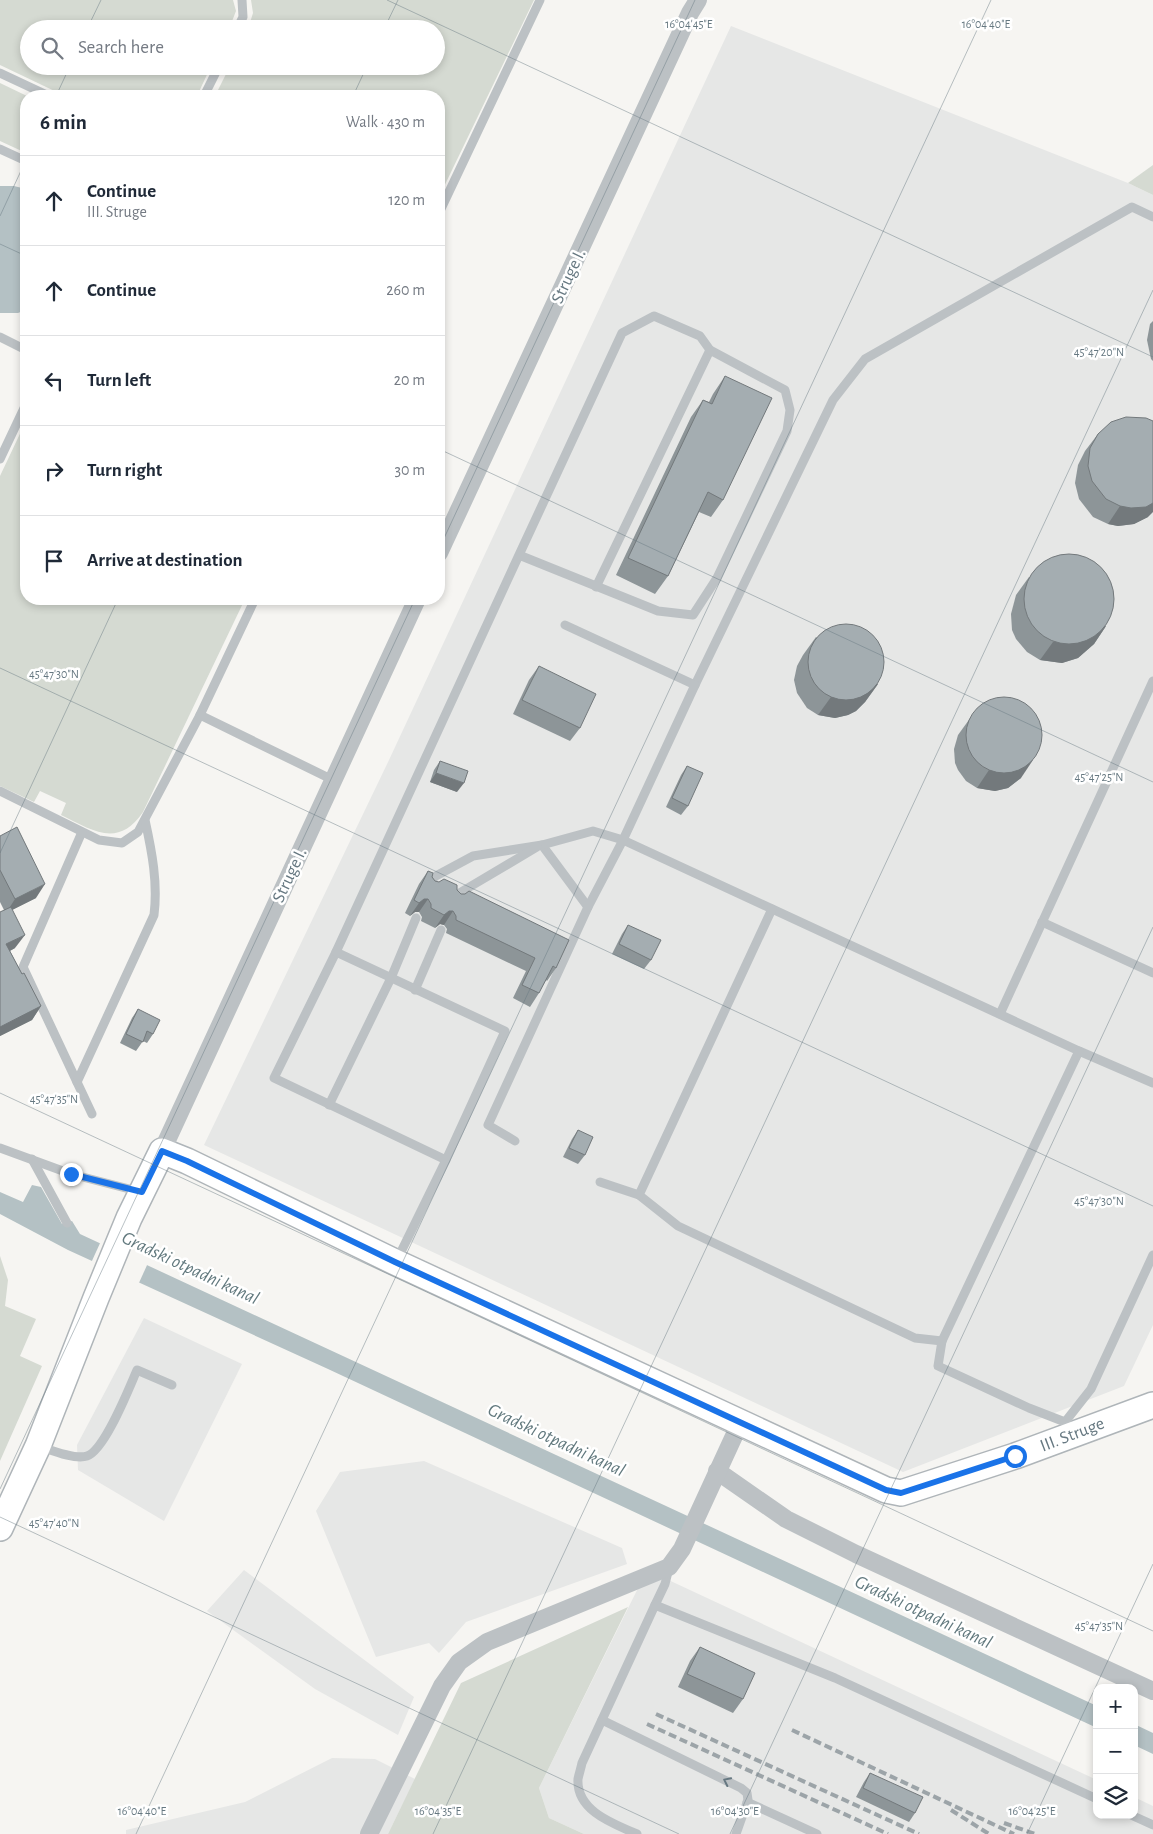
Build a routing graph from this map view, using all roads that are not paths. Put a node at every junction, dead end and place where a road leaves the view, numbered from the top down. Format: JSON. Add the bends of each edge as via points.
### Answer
{"nodes":[{"id":1,"x":242,"y":0,"type":"edge"},
{"id":2,"x":540,"y":0,"type":"edge"},
{"id":3,"x":698,"y":0,"type":"edge"},
{"id":4,"x":241,"y":20,"type":"edge"},
{"id":5,"x":0,"y":73,"type":"edge"},
{"id":6,"x":214,"y":75,"type":"edge"},
{"id":7,"x":35,"y":90,"type":"edge"},
{"id":8,"x":207,"y":90,"type":"edge"},
{"id":9,"x":0,"y":149,"type":"edge"},
{"id":10,"x":20,"y":158,"type":"edge"},
{"id":11,"x":445,"y":200,"type":"edge"},
{"id":12,"x":1153,"y":217,"type":"edge"},
{"id":13,"x":0,"y":337,"type":"edge"},
{"id":14,"x":20,"y":347,"type":"edge"},
{"id":15,"x":710,"y":350,"type":"junction"},
{"id":16,"x":20,"y":416,"type":"edge"},
{"id":17,"x":0,"y":458,"type":"edge"},
{"id":18,"x":445,"y":540,"type":"edge"},
{"id":19,"x":519,"y":555,"type":"junction"},
{"id":20,"x":596,"y":587,"type":"junction"},
{"id":21,"x":252,"y":605,"type":"edge"},
{"id":22,"x":415,"y":605,"type":"edge"},
{"id":23,"x":565,"y":625,"type":"dead end"},
{"id":24,"x":1153,"y":681,"type":"edge"},
{"id":25,"x":695,"y":685,"type":"junction"},
{"id":26,"x":200,"y":715,"type":"junction"},
{"id":27,"x":333,"y":780,"type":"junction"},
{"id":28,"x":0,"y":791,"type":"edge"},
{"id":29,"x":144,"y":820,"type":"junction"},
{"id":30,"x":82,"y":832,"type":"junction"},
{"id":31,"x":623,"y":840,"type":"junction"},
{"id":32,"x":542,"y":845,"type":"junction"},
{"id":33,"x":429,"y":889,"type":"edge"},
{"id":34,"x":454,"y":901,"type":"edge"},
{"id":35,"x":588,"y":907,"type":"junction"},
{"id":36,"x":772,"y":909,"type":"junction"},
{"id":37,"x":416,"y":918,"type":"dead end"},
{"id":38,"x":1042,"y":922,"type":"junction"},
{"id":39,"x":441,"y":930,"type":"dead end"},
{"id":40,"x":336,"y":952,"type":"junction"},
{"id":41,"x":1153,"y":973,"type":"edge"},
{"id":42,"x":390,"y":978,"type":"junction"},
{"id":43,"x":415,"y":990,"type":"junction"},
{"id":44,"x":1000,"y":1014,"type":"junction"},
{"id":45,"x":1079,"y":1051,"type":"junction"},
{"id":46,"x":77,"y":1082,"type":"junction"},
{"id":47,"x":1153,"y":1083,"type":"edge"},
{"id":48,"x":329,"y":1105,"type":"junction"},
{"id":49,"x":92,"y":1114,"type":"dead end"},
{"id":50,"x":515,"y":1141,"type":"dead end"},
{"id":51,"x":0,"y":1148,"type":"edge"},
{"id":52,"x":162,"y":1151,"type":"junction"},
{"id":53,"x":32,"y":1159,"type":"junction"},
{"id":54,"x":446,"y":1160,"type":"junction"},
{"id":55,"x":600,"y":1182,"type":"dead end"},
{"id":56,"x":142,"y":1192,"type":"junction"},
{"id":57,"x":638,"y":1195,"type":"junction"},
{"id":58,"x":67,"y":1223,"type":"dead end"},
{"id":59,"x":1153,"y":1255,"type":"edge"},
{"id":60,"x":395,"y":1262,"type":"junction"},
{"id":61,"x":942,"y":1341,"type":"junction"},
{"id":62,"x":172,"y":1385,"type":"dead end"},
{"id":63,"x":1153,"y":1405,"type":"edge"},
{"id":64,"x":740,"y":1422,"type":"junction"},
{"id":65,"x":38,"y":1446,"type":"junction"},
{"id":66,"x":717,"y":1472,"type":"junction"},
{"id":67,"x":0,"y":1528,"type":"edge"},
{"id":68,"x":669,"y":1567,"type":"junction"},
{"id":69,"x":655,"y":1605,"type":"junction"},
{"id":70,"x":1153,"y":1691,"type":"edge"},
{"id":71,"x":602,"y":1720,"type":"junction"},
{"id":72,"x":1093,"y":1797,"type":"edge"},
{"id":73,"x":747,"y":1802,"type":"junction"},
{"id":74,"x":1138,"y":1818,"type":"edge"},
{"id":75,"x":1153,"y":1826,"type":"edge"},
{"id":76,"x":369,"y":1834,"type":"edge"},
{"id":77,"x":637,"y":1834,"type":"edge"},
{"id":78,"x":736,"y":1834,"type":"edge"},
{"id":79,"x":817,"y":1834,"type":"edge"}],
"edges":[{"from":1,"to":4,"type":"lane"},
{"from":2,"to":11,"type":"lane"},
{"from":3,"to":18,"type":"street","name":"Struge I."},
{"from":5,"to":7,"type":"lane"},
{"from":6,"to":8,"type":"lane"},
{"from":9,"to":10,"type":"lane"},
{"from":12,"to":25,"type":"lane","via":[[1132,207],[865,359],[833,400]]},
{"from":13,"to":14,"type":"lane"},
{"from":15,"to":19,"type":"lane","via":[[700,336],[654,316],[622,333]]},
{"from":15,"to":20,"type":"lane"},
{"from":15,"to":20,"type":"lane","via":[[785,390],[790,410],[787,431],[717,578],[693,615],[658,612]]},
{"from":16,"to":17,"type":"lane"},
{"from":19,"to":20,"type":"lane"},
{"from":19,"to":40,"type":"lane"},
{"from":21,"to":26,"type":"lane"},
{"from":22,"to":27,"type":"street","name":"Struge I."},
{"from":23,"to":25,"type":"lane"},
{"from":24,"to":38,"type":"lane"},
{"from":25,"to":31,"type":"lane"},
{"from":26,"to":27,"type":"lane"},
{"from":26,"to":29,"type":"lane"},
{"from":27,"to":52,"type":"street","name":"Struge I."},
{"from":28,"to":30,"type":"lane"},
{"from":29,"to":30,"type":"lane","via":[[138,832],[122,843],[99,840]]},
{"from":29,"to":46,"type":"lane","via":[[153,860],[154,915]]},
{"from":30,"to":46,"type":"lane","via":[[23,967]]},
{"from":31,"to":32,"type":"lane","via":[[593,831]]},
{"from":31,"to":35,"type":"lane"},
{"from":31,"to":36,"type":"lane"},
{"from":32,"to":33,"type":"lane","via":[[473,856],[434,876]]},
{"from":32,"to":34,"type":"lane","via":[[456,895]]},
{"from":32,"to":35,"type":"lane"},
{"from":35,"to":50,"type":"lane","via":[[488,1125]]},
{"from":36,"to":44,"type":"lane"},
{"from":36,"to":57,"type":"lane"},
{"from":37,"to":42,"type":"lane"},
{"from":38,"to":41,"type":"lane"},
{"from":38,"to":44,"type":"lane"},
{"from":39,"to":43,"type":"lane"},
{"from":40,"to":42,"type":"lane"},
{"from":40,"to":48,"type":"lane","via":[[274,1078]]},
{"from":42,"to":43,"type":"lane"},
{"from":42,"to":48,"type":"lane"},
{"from":43,"to":54,"type":"lane","via":[[505,1031]]},
{"from":44,"to":45,"type":"lane"},
{"from":45,"to":47,"type":"lane"},
{"from":45,"to":61,"type":"lane"},
{"from":46,"to":49,"type":"lane"},
{"from":48,"to":54,"type":"lane"},
{"from":51,"to":53,"type":"lane"},
{"from":52,"to":56,"type":"street"},
{"from":52,"to":60,"type":"street","name":"III. Struge"},
{"from":53,"to":56,"type":"lane","via":[[71,1174]]},
{"from":53,"to":58,"type":"lane"},
{"from":54,"to":60,"type":"lane"},
{"from":55,"to":57,"type":"lane"},
{"from":56,"to":65,"type":"street"},
{"from":57,"to":61,"type":"lane","via":[[678,1226],[915,1338]]},
{"from":59,"to":61,"type":"lane","via":[[1091,1389],[1065,1422],[938,1366]]},
{"from":60,"to":64,"type":"street","name":"III. Struge"},
{"from":62,"to":65,"type":"lane","via":[[137,1370],[105,1438],[87,1456],[58,1453]]},
{"from":63,"to":64,"type":"street","name":"III. Struge","via":[[1015,1456],[901,1493],[886,1490]]},
{"from":64,"to":66,"type":"street"},
{"from":65,"to":67,"type":"street"},
{"from":66,"to":68,"type":"street","via":[[682,1549]]},
{"from":66,"to":70,"type":"street","via":[[786,1519]]},
{"from":68,"to":69,"type":"lane"},
{"from":68,"to":76,"type":"street","via":[[487,1642],[460,1662],[442,1686]]},
{"from":69,"to":71,"type":"lane"},
{"from":69,"to":72,"type":"lane","via":[[835,1678]]},
{"from":73,"to":71,"type":"lane","one_way":true,"via":[[747,1793],[741,1788]]},
{"from":71,"to":77,"type":"lane","via":[[582,1763],[578,1780],[580,1793],[590,1808],[606,1820]]},
{"from":73,"to":78,"type":"lane"},
{"from":73,"to":79,"type":"lane"},
{"from":74,"to":75,"type":"lane"}]}
